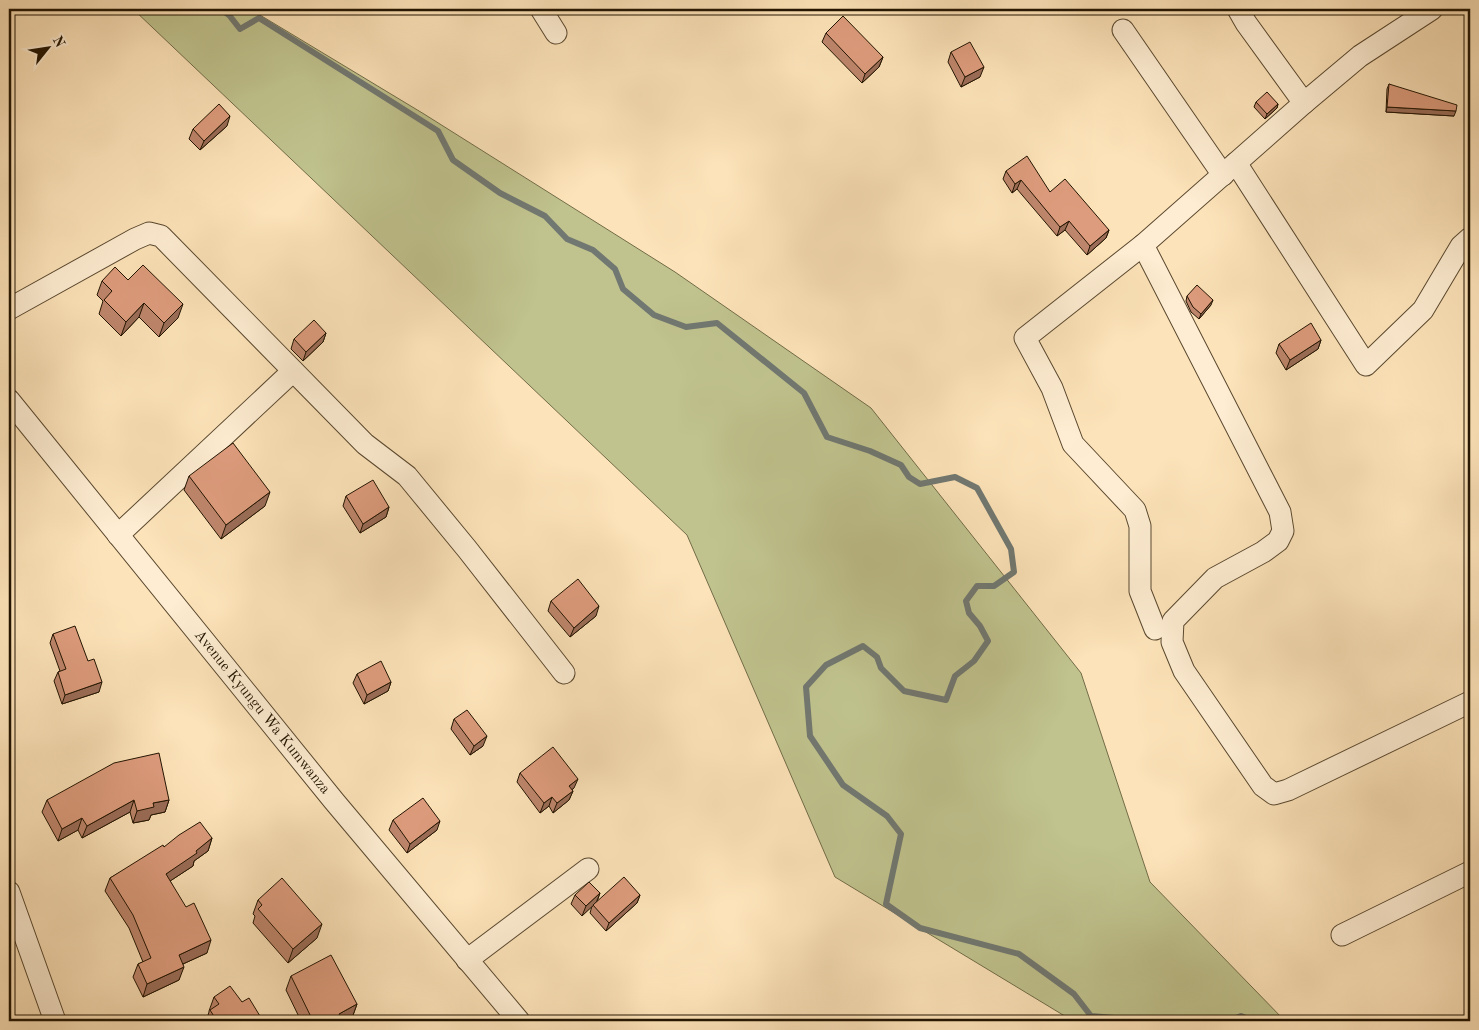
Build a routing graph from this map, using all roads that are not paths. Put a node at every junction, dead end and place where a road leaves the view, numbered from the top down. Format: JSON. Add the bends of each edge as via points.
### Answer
{"nodes":[{"id":1,"x":541,"y":9,"type":"edge"},
{"id":2,"x":1238,"y":9,"type":"edge"},
{"id":3,"x":1432,"y":9,"type":"edge"},
{"id":4,"x":1123,"y":30,"type":"dead end"},
{"id":5,"x":556,"y":33,"type":"dead end"},
{"id":6,"x":1304,"y":103,"type":"junction"},
{"id":7,"x":1230,"y":169,"type":"junction"},
{"id":8,"x":1470,"y":238,"type":"edge"},
{"id":9,"x":1143,"y":245,"type":"junction"},
{"id":10,"x":9,"y":309,"type":"edge"},
{"id":11,"x":293,"y":371,"type":"junction"},
{"id":12,"x":9,"y":400,"type":"edge"},
{"id":13,"x":118,"y":535,"type":"junction"},
{"id":14,"x":1155,"y":629,"type":"dead end"},
{"id":15,"x":564,"y":673,"type":"dead end"},
{"id":16,"x":1470,"y":702,"type":"edge"},
{"id":17,"x":588,"y":870,"type":"dead end"},
{"id":18,"x":1470,"y":872,"type":"edge"},
{"id":19,"x":9,"y":892,"type":"edge"},
{"id":20,"x":1342,"y":935,"type":"dead end"},
{"id":21,"x":467,"y":960,"type":"junction"},
{"id":22,"x":55,"y":1021,"type":"edge"},
{"id":23,"x":520,"y":1021,"type":"edge"}],
"edges":[{"from":1,"to":5,"type":"street"},
{"from":2,"to":6,"type":"street"},
{"from":3,"to":6,"type":"street","via":[[1360,56]]},
{"from":4,"to":7,"type":"street"},
{"from":6,"to":7,"type":"street"},
{"from":7,"to":8,"type":"street","via":[[1366,365],[1423,310],[1461,246]]},
{"from":7,"to":9,"type":"street"},
{"from":9,"to":14,"type":"street","via":[[1025,338],[1052,388],[1073,444],[1136,510],[1140,526],[1140,591]]},
{"from":9,"to":16,"type":"street","via":[[1280,512],[1283,531],[1278,541],[1216,578],[1173,621],[1172,628],[1172,642],[1184,671],[1263,786],[1274,794],[1288,790]]},
{"from":10,"to":11,"type":"street","via":[[149,233],[161,236]]},
{"from":11,"to":13,"type":"street"},
{"from":11,"to":15,"type":"street","via":[[365,444],[407,476]]},
{"from":12,"to":13,"type":"street","name":"Avenue Kyungu Wa Kumwanza"},
{"from":13,"to":21,"type":"street","name":"Avenue Kyungu Wa Kumwanza"},
{"from":17,"to":21,"type":"street"},
{"from":18,"to":20,"type":"street"},
{"from":19,"to":22,"type":"street"},
{"from":21,"to":23,"type":"street","name":"Avenue Kyungu Wa Kumwanza"}]}
